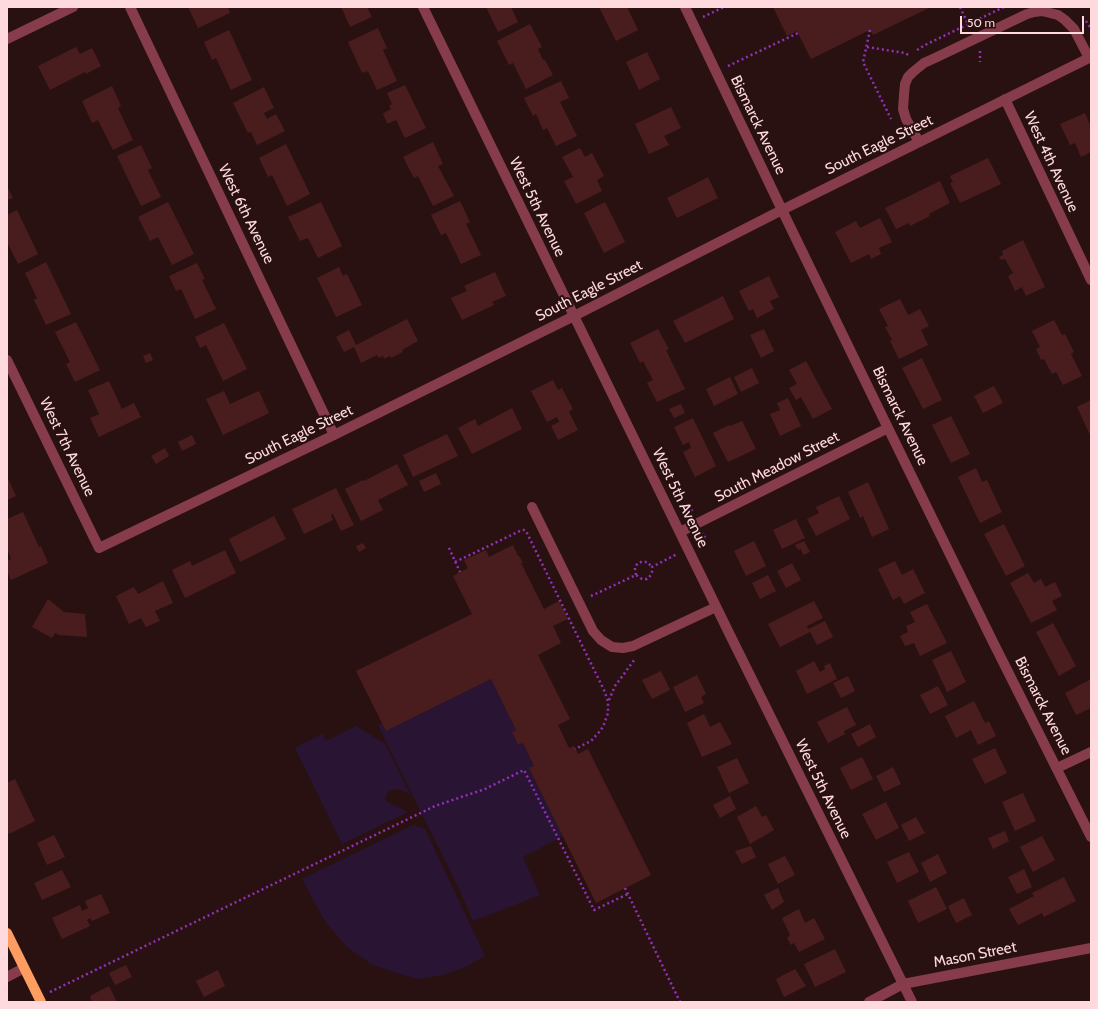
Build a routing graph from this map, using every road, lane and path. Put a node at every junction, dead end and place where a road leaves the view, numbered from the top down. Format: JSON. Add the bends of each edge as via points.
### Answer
{"nodes":[{"id":1,"x":72,"y":7,"type":"edge"},
{"id":2,"x":130,"y":7,"type":"edge"},
{"id":3,"x":423,"y":7,"type":"edge"},
{"id":4,"x":685,"y":7,"type":"edge"},
{"id":5,"x":724,"y":7,"type":"edge"},
{"id":6,"x":692,"y":22,"type":"junction"},
{"id":7,"x":870,"y":30,"type":"dead end"},
{"id":8,"x":798,"y":33,"type":"dead end"},
{"id":9,"x":7,"y":39,"type":"edge"},
{"id":10,"x":866,"y":47,"type":"junction"},
{"id":11,"x":910,"y":56,"type":"dead end"},
{"id":12,"x":1090,"y":58,"type":"edge"},
{"id":13,"x":716,"y":72,"type":"junction"},
{"id":14,"x":1005,"y":99,"type":"junction"},
{"id":15,"x":892,"y":122,"type":"dead end"},
{"id":16,"x":919,"y":142,"type":"junction"},
{"id":17,"x":782,"y":210,"type":"junction"},
{"id":18,"x":1091,"y":280,"type":"edge"},
{"id":19,"x":574,"y":316,"type":"junction"},
{"id":20,"x":7,"y":360,"type":"edge"},
{"id":21,"x":888,"y":428,"type":"junction"},
{"id":22,"x":334,"y":435,"type":"junction"},
{"id":23,"x":689,"y":505,"type":"dead end"},
{"id":24,"x":532,"y":507,"type":"dead end"},
{"id":25,"x":698,"y":523,"type":"junction"},
{"id":26,"x":680,"y":532,"type":"junction"},
{"id":27,"x":99,"y":548,"type":"joint"},
{"id":28,"x":449,"y":548,"type":"dead end"},
{"id":29,"x":688,"y":549,"type":"junction"},
{"id":30,"x":455,"y":562,"type":"junction"},
{"id":31,"x":652,"y":567,"type":"junction"},
{"id":32,"x":460,"y":572,"type":"dead end"},
{"id":33,"x":636,"y":575,"type":"junction"},
{"id":34,"x":579,"y":602,"type":"junction"},
{"id":35,"x":716,"y":607,"type":"junction"},
{"id":36,"x":637,"y":657,"type":"dead end"},
{"id":37,"x":608,"y":701,"type":"junction"},
{"id":38,"x":575,"y":749,"type":"dead end"},
{"id":39,"x":1091,"y":752,"type":"edge"},
{"id":40,"x":1057,"y":768,"type":"junction"},
{"id":41,"x":1091,"y":837,"type":"edge"},
{"id":42,"x":625,"y":888,"type":"dead end"},
{"id":43,"x":628,"y":894,"type":"junction"},
{"id":44,"x":7,"y":933,"type":"edge"},
{"id":45,"x":1091,"y":948,"type":"edge"},
{"id":46,"x":24,"y":968,"type":"junction"},
{"id":47,"x":7,"y":977,"type":"edge"},
{"id":48,"x":903,"y":984,"type":"junction"},
{"id":49,"x":40,"y":1000,"type":"edge"},
{"id":50,"x":680,"y":1002,"type":"edge"},
{"id":51,"x":869,"y":1002,"type":"edge"},
{"id":52,"x":912,"y":1002,"type":"edge"}],
"edges":[{"from":1,"to":9,"type":"street"},
{"from":2,"to":22,"type":"street","name":"West 6th Avenue"},
{"from":3,"to":19,"type":"street","name":"West 5th Avenue"},
{"from":4,"to":6,"type":"street","name":"Bismarck Avenue"},
{"from":5,"to":6,"type":"path"},
{"from":6,"to":13,"type":"street","name":"Bismarck Avenue"},
{"from":7,"to":10,"type":"path"},
{"from":8,"to":13,"type":"path"},
{"from":10,"to":11,"type":"path"},
{"from":10,"to":15,"type":"path","via":[[863,62]]},
{"from":12,"to":14,"type":"street","name":"South Eagle Street"},
{"from":12,"to":16,"type":"street","via":[[1074,29],[1065,20],[1058,15],[1042,11],[1027,14],[934,58],[913,72],[905,84],[906,119]]},
{"from":13,"to":17,"type":"street","name":"Bismarck Avenue"},
{"from":14,"to":16,"type":"street","name":"South Eagle Street"},
{"from":14,"to":18,"type":"street","name":"West 4th Avenue"},
{"from":16,"to":17,"type":"street","name":"South Eagle Street"},
{"from":17,"to":19,"type":"street","name":"South Eagle Street"},
{"from":17,"to":21,"type":"street","name":"Bismarck Avenue"},
{"from":19,"to":22,"type":"street","name":"South Eagle Street"},
{"from":19,"to":26,"type":"street","name":"West 5th Avenue"},
{"from":20,"to":27,"type":"street","name":"West 7th Avenue"},
{"from":21,"to":25,"type":"street","name":"South Meadow Street"},
{"from":21,"to":40,"type":"street","name":"Bismarck Avenue"},
{"from":22,"to":27,"type":"street","name":"South Eagle Street"},
{"from":23,"to":25,"type":"path"},
{"from":24,"to":34,"type":"street"},
{"from":25,"to":26,"type":"street","name":"South Meadow Street"},
{"from":25,"to":29,"type":"path","via":[[706,540]]},
{"from":26,"to":29,"type":"street","name":"West 5th Avenue"},
{"from":28,"to":30,"type":"path"},
{"from":29,"to":31,"type":"path"},
{"from":29,"to":35,"type":"street","name":"West 5th Avenue"},
{"from":30,"to":32,"type":"path"},
{"from":30,"to":37,"type":"path","via":[[522,530],[526,531]]},
{"from":31,"to":33,"type":"path","via":[[651,575],[647,579]]},
{"from":31,"to":33,"type":"path","via":[[647,562],[638,563],[634,569]]},
{"from":33,"to":34,"type":"path"},
{"from":34,"to":35,"type":"street","via":[[593,631],[601,640],[623,648],[633,646]]},
{"from":35,"to":48,"type":"street","name":"West 5th Avenue"},
{"from":36,"to":37,"type":"path","via":[[614,686]]},
{"from":37,"to":38,"type":"path","via":[[608,713],[601,730],[591,741]]},
{"from":39,"to":40,"type":"street"},
{"from":40,"to":41,"type":"street","name":"Bismarck Avenue"},
{"from":42,"to":43,"type":"path"},
{"from":43,"to":49,"type":"path","via":[[594,910],[524,770],[485,789],[435,806]]},
{"from":43,"to":50,"type":"path"},
{"from":44,"to":46,"type":"main road"},
{"from":45,"to":48,"type":"street","name":"Mason Street"},
{"from":46,"to":47,"type":"street"},
{"from":46,"to":49,"type":"main road"},
{"from":48,"to":51,"type":"street","name":"Mason Street"},
{"from":48,"to":52,"type":"street","name":"West 5th Avenue"}]}
